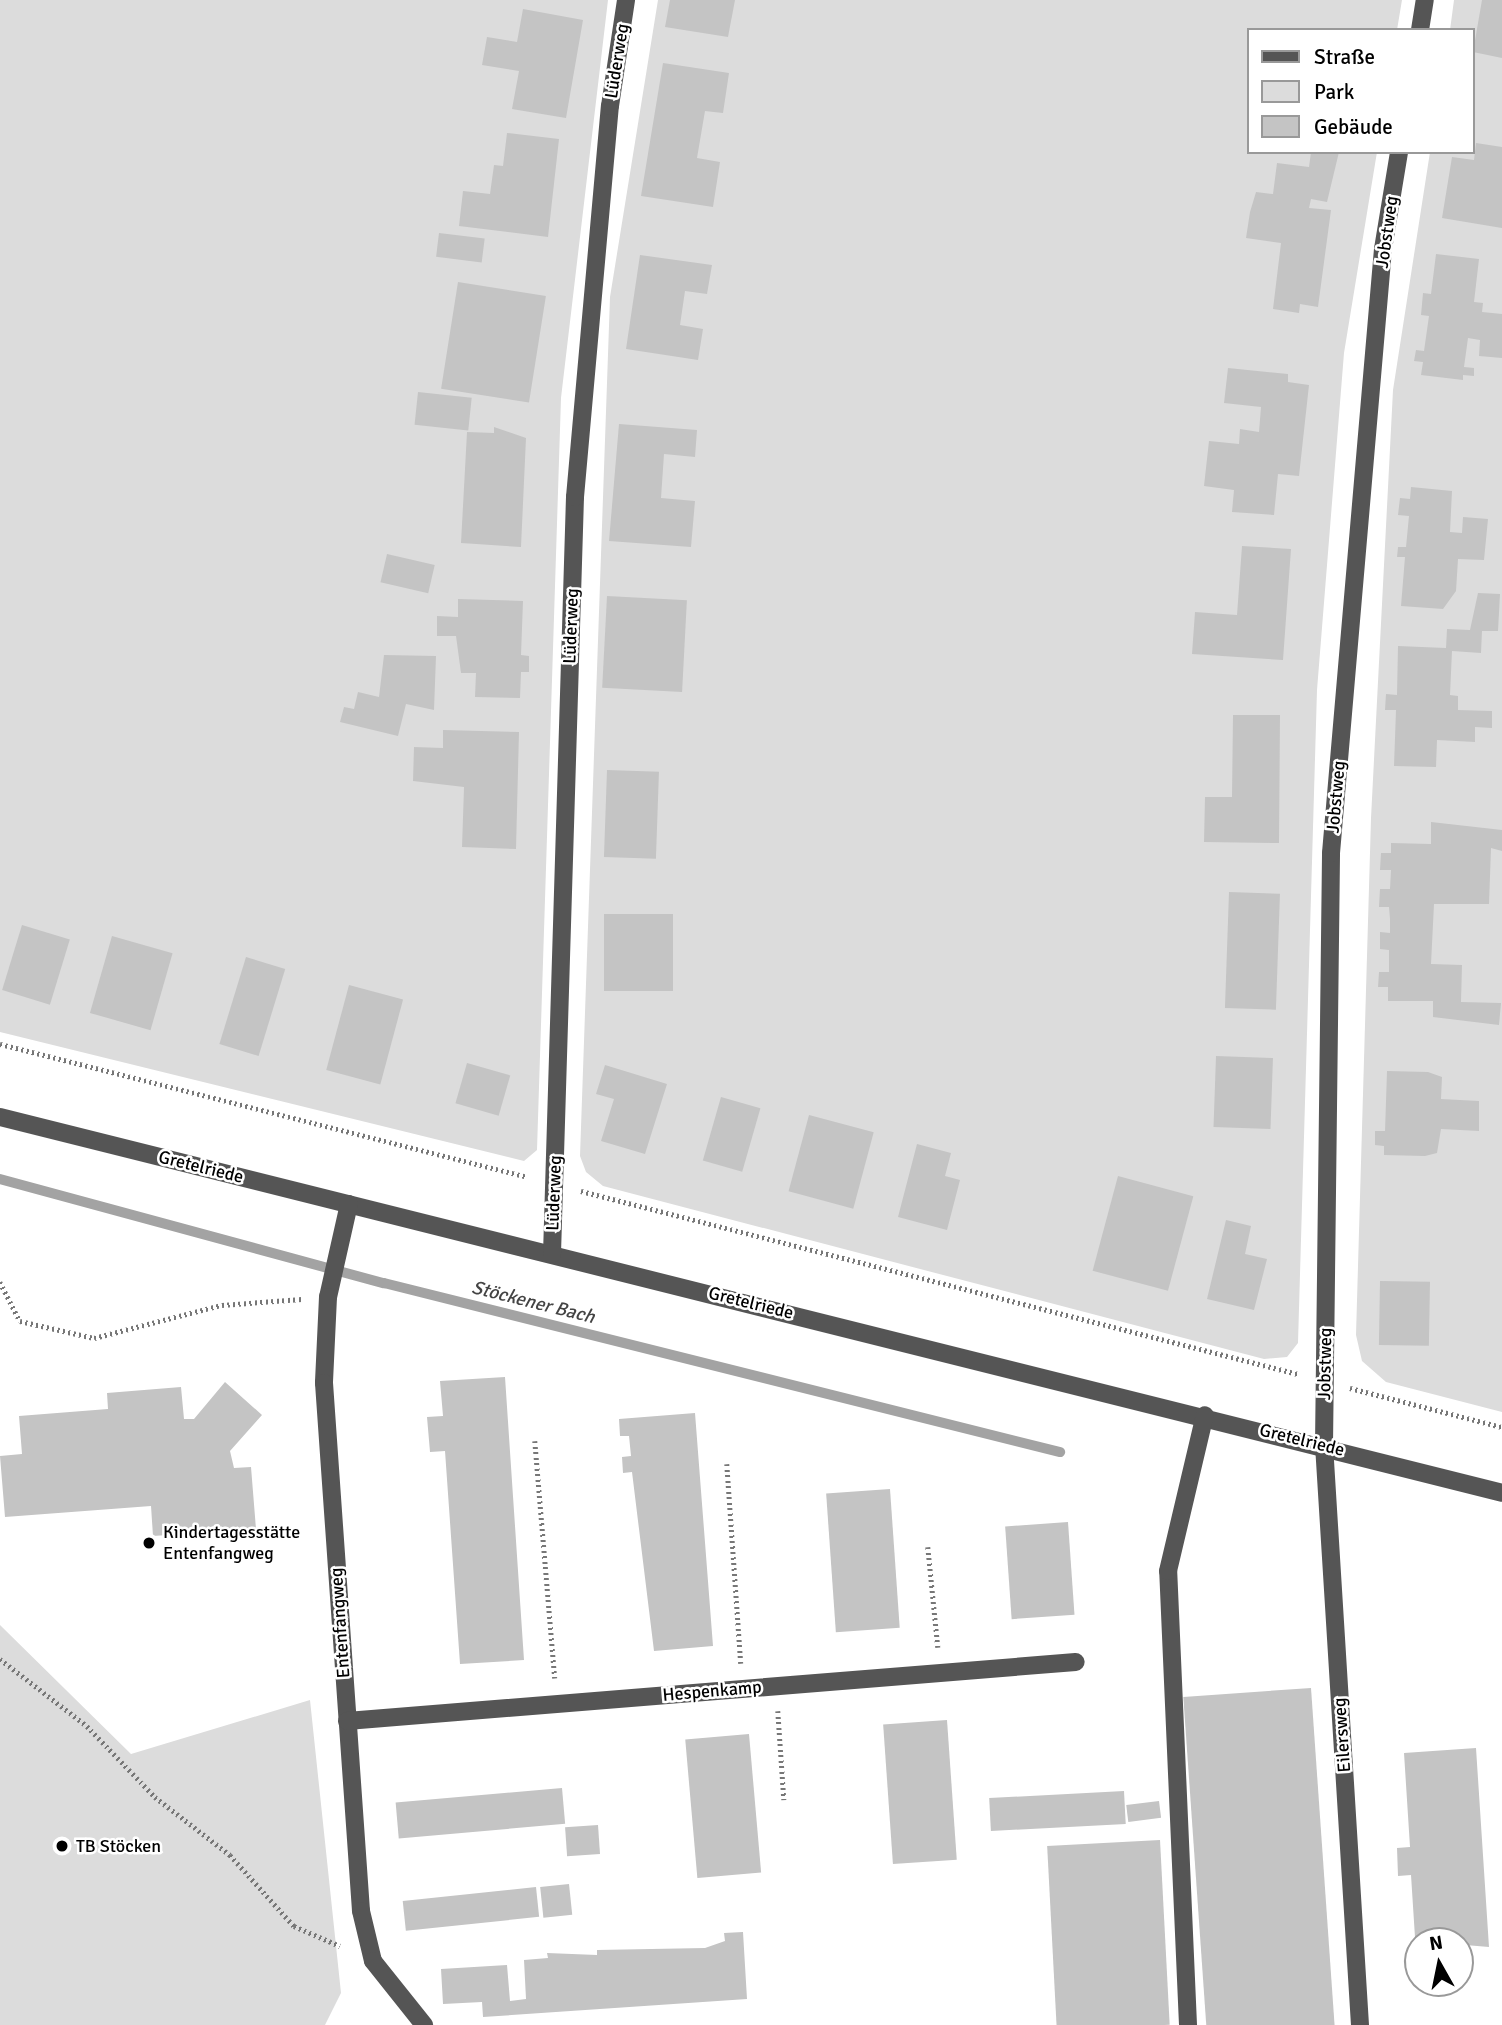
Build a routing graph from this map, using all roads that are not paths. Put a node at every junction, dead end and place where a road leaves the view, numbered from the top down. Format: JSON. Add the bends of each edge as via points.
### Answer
{"nodes":[{"id":1,"x":626,"y":0,"type":"edge"},
{"id":2,"x":1425,"y":0,"type":"edge"},
{"id":3,"x":1420,"y":28,"type":"edge"},
{"id":4,"x":1399,"y":154,"type":"edge"},
{"id":5,"x":0,"y":1116,"type":"edge"},
{"id":6,"x":349,"y":1204,"type":"junction"},
{"id":7,"x":552,"y":1254,"type":"junction"},
{"id":8,"x":1205,"y":1415,"type":"junction"},
{"id":9,"x":1324,"y":1445,"type":"junction"},
{"id":10,"x":1502,"y":1493,"type":"edge"},
{"id":11,"x":1076,"y":1662,"type":"dead end"},
{"id":12,"x":347,"y":1721,"type":"junction"},
{"id":13,"x":424,"y":2025,"type":"edge"},
{"id":14,"x":1188,"y":2025,"type":"edge"},
{"id":15,"x":1360,"y":2025,"type":"edge"}],
"edges":[{"from":1,"to":7,"type":"street","name":"Lüderweg","via":[[610,106],[575,497]]},
{"from":2,"to":3,"type":"street"},
{"from":4,"to":9,"type":"street","name":"Jobstweg","via":[[1383,249],[1331,853]]},
{"from":5,"to":6,"type":"street","name":"Gretelriede"},
{"from":6,"to":7,"type":"street","name":"Gretelriede"},
{"from":6,"to":12,"type":"street","name":"Entenfangweg","via":[[329,1290],[324,1382]]},
{"from":7,"to":8,"type":"street","name":"Gretelriede"},
{"from":8,"to":9,"type":"street","name":"Gretelriede"},
{"from":8,"to":14,"type":"street","via":[[1168,1571]]},
{"from":9,"to":10,"type":"street","name":"Gretelriede"},
{"from":9,"to":15,"type":"street","name":"Eilersweg"},
{"from":11,"to":12,"type":"street","name":"Hespenkamp"},
{"from":12,"to":13,"type":"street","name":"Entenfangweg","via":[[361,1910],[373,1961]]}]}
